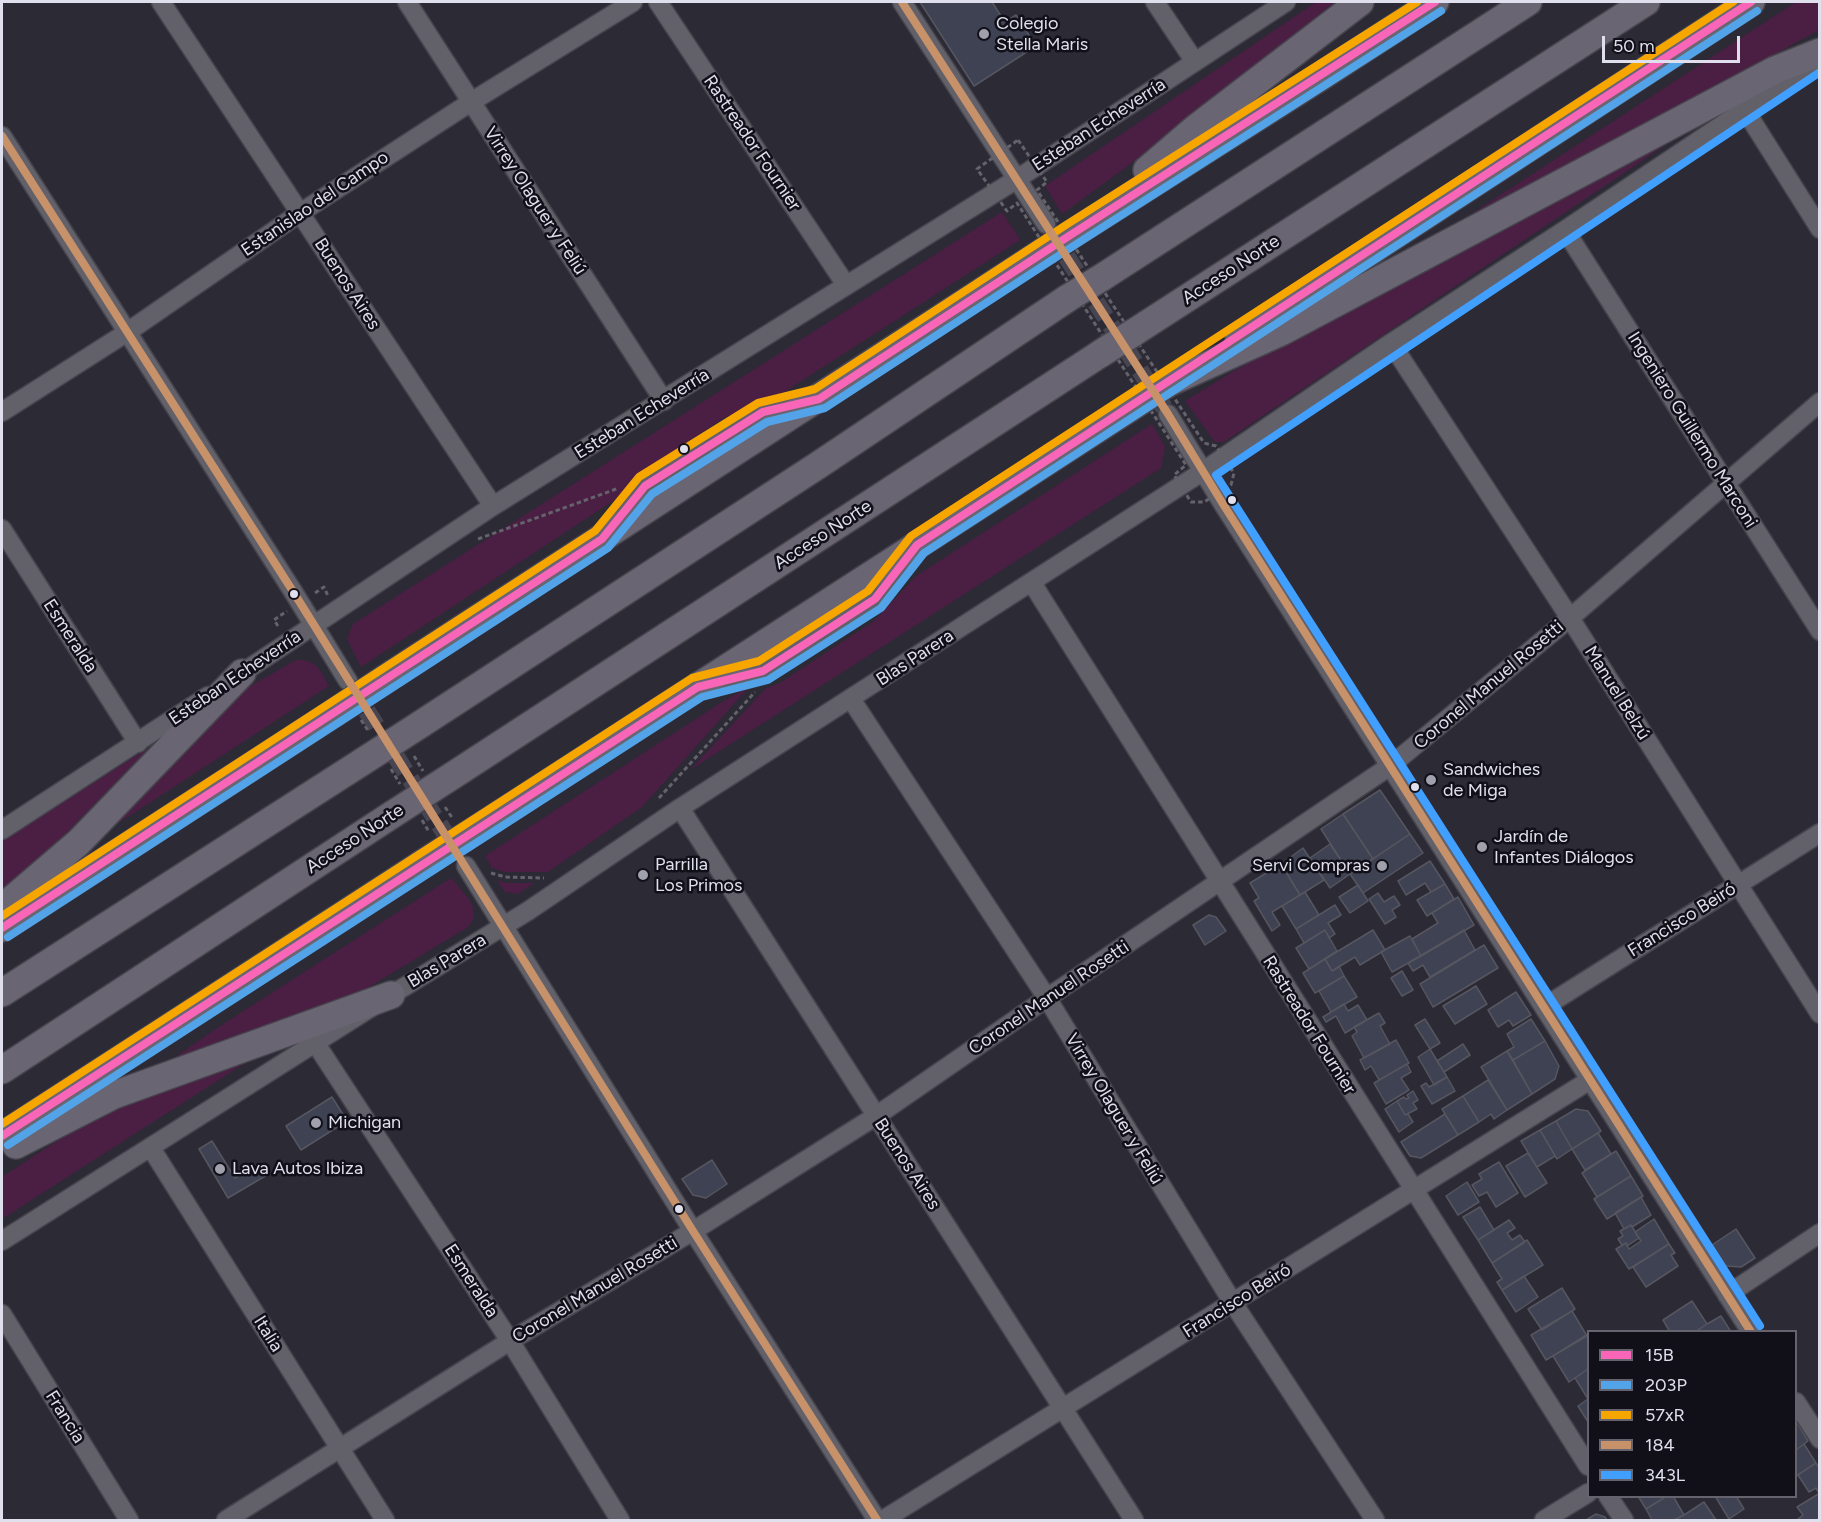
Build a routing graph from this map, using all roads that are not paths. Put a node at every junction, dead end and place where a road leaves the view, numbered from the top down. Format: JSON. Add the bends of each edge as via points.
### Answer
{"nodes":[{"id":1,"x":161,"y":2,"type":"edge"},
{"id":2,"x":407,"y":2,"type":"edge"},
{"id":3,"x":633,"y":2,"type":"edge"},
{"id":4,"x":658,"y":2,"type":"edge"},
{"id":5,"x":902,"y":2,"type":"edge"},
{"id":6,"x":1155,"y":2,"type":"edge"},
{"id":7,"x":1286,"y":2,"type":"edge"},
{"id":8,"x":1360,"y":2,"type":"edge"},
{"id":9,"x":1435,"y":2,"type":"edge"},
{"id":10,"x":1528,"y":2,"type":"edge"},
{"id":11,"x":1646,"y":2,"type":"edge"},
{"id":12,"x":1751,"y":2,"type":"edge"},
{"id":13,"x":1820,"y":52,"type":"edge"},
{"id":14,"x":1820,"y":59,"type":"edge"},
{"id":15,"x":1196,"y":62,"type":"junction"},
{"id":16,"x":471,"y":102,"type":"junction"},
{"id":17,"x":1745,"y":110,"type":"junction"},
{"id":18,"x":2,"y":136,"type":"edge"},
{"id":19,"x":1017,"y":179,"type":"junction"},
{"id":20,"x":300,"y":213,"type":"junction"},
{"id":21,"x":1046,"y":224,"type":"tunnel mouth"},
{"id":22,"x":1820,"y":229,"type":"edge"},
{"id":23,"x":1565,"y":230,"type":"junction"},
{"id":24,"x":1073,"y":233,"type":"junction"},
{"id":25,"x":846,"y":285,"type":"junction"},
{"id":26,"x":126,"y":333,"type":"junction"},
{"id":27,"x":1391,"y":343,"type":"junction"},
{"id":28,"x":1168,"y":383,"type":"junction"},
{"id":29,"x":664,"y":401,"type":"junction"},
{"id":30,"x":1820,"y":402,"type":"edge"},
{"id":31,"x":2,"y":412,"type":"edge"},
{"id":32,"x":1168,"y":414,"type":"tunnel mouth"},
{"id":33,"x":1202,"y":472,"type":"junction"},
{"id":34,"x":1726,"y":483,"type":"junction"},
{"id":35,"x":493,"y":506,"type":"junction"},
{"id":36,"x":2,"y":529,"type":"edge"},
{"id":37,"x":1032,"y":583,"type":"junction"},
{"id":38,"x":1570,"y":618,"type":"junction"},
{"id":39,"x":314,"y":625,"type":"junction"},
{"id":40,"x":1820,"y":631,"type":"edge"},
{"id":41,"x":242,"y":674,"type":"junction"},
{"id":42,"x":348,"y":681,"type":"tunnel mouth"},
{"id":43,"x":851,"y":699,"type":"junction"},
{"id":44,"x":138,"y":743,"type":"junction"},
{"id":45,"x":1390,"y":766,"type":"junction"},
{"id":46,"x":680,"y":808,"type":"junction"},
{"id":47,"x":2,"y":830,"type":"edge"},
{"id":48,"x":1820,"y":833,"type":"edge"},
{"id":49,"x":466,"y":866,"type":"tunnel mouth"},
{"id":50,"x":1220,"y":881,"type":"junction"},
{"id":51,"x":1737,"y":885,"type":"junction"},
{"id":52,"x":2,"y":908,"type":"edge"},
{"id":53,"x":504,"y":927,"type":"junction"},
{"id":54,"x":2,"y":928,"type":"edge"},
{"id":55,"x":2,"y":993,"type":"edge"},
{"id":56,"x":391,"y":995,"type":"junction"},
{"id":57,"x":1047,"y":998,"type":"junction"},
{"id":58,"x":1544,"y":1007,"type":"junction"},
{"id":59,"x":1820,"y":1014,"type":"edge"},
{"id":60,"x":316,"y":1044,"type":"junction"},
{"id":61,"x":2,"y":1070,"type":"edge"},
{"id":62,"x":1590,"y":1080,"type":"junction"},
{"id":63,"x":876,"y":1116,"type":"junction"},
{"id":64,"x":2,"y":1136,"type":"edge"},
{"id":65,"x":151,"y":1148,"type":"junction"},
{"id":66,"x":2,"y":1153,"type":"edge"},
{"id":67,"x":1412,"y":1190,"type":"junction"},
{"id":68,"x":693,"y":1231,"type":"junction"},
{"id":69,"x":1820,"y":1233,"type":"edge"},
{"id":70,"x":2,"y":1241,"type":"edge"},
{"id":71,"x":1727,"y":1295,"type":"junction"},
{"id":72,"x":1233,"y":1303,"type":"junction"},
{"id":73,"x":2,"y":1314,"type":"edge"},
{"id":74,"x":1750,"y":1330,"type":"edge"},
{"id":75,"x":510,"y":1341,"type":"junction"},
{"id":76,"x":1797,"y":1404,"type":"edge"},
{"id":77,"x":1063,"y":1410,"type":"junction"},
{"id":78,"x":1820,"y":1439,"type":"edge"},
{"id":79,"x":340,"y":1450,"type":"junction"},
{"id":80,"x":1587,"y":1464,"type":"edge"},
{"id":81,"x":1587,"y":1494,"type":"edge"},
{"id":82,"x":1609,"y":1498,"type":"edge"},
{"id":83,"x":129,"y":1521,"type":"edge"},
{"id":84,"x":226,"y":1521,"type":"edge"},
{"id":85,"x":385,"y":1521,"type":"edge"},
{"id":86,"x":620,"y":1521,"type":"edge"},
{"id":87,"x":877,"y":1521,"type":"edge"},
{"id":88,"x":883,"y":1521,"type":"edge"},
{"id":89,"x":1134,"y":1521,"type":"edge"},
{"id":90,"x":1375,"y":1521,"type":"edge"},
{"id":91,"x":1544,"y":1521,"type":"edge"},
{"id":92,"x":1624,"y":1521,"type":"edge"}],
"edges":[{"from":1,"to":20,"type":"street","name":"Buenos Aires"},
{"from":2,"to":16,"type":"street","name":"Virrey Olaguer y Feliú"},
{"from":3,"to":16,"type":"street","name":"Estanislao del Campo"},
{"from":4,"to":25,"type":"street","name":"Rastreador Fournier"},
{"from":5,"to":19,"type":"street"},
{"from":6,"to":15,"type":"street"},
{"from":7,"to":15,"type":"street","name":"Esteban Echeverría"},
{"from":8,"to":24,"type":"highway","via":[[1196,128]]},
{"from":9,"to":24,"type":"highway"},
{"from":10,"to":55,"type":"highway","bridge":true,"via":[[1068,298],[374,755]]},
{"from":11,"to":61,"type":"highway","name":"Acceso Norte","bridge":true,"via":[[404,805]]},
{"from":12,"to":28,"type":"highway"},
{"from":13,"to":28,"type":"highway","via":[[1775,70],[1281,332]]},
{"from":14,"to":17,"type":"street","name":"Blas Parera"},
{"from":15,"to":19,"type":"street","name":"Esteban Echeverría"},
{"from":16,"to":20,"type":"street","name":"Estanislao del Campo"},
{"from":16,"to":29,"type":"street","name":"Virrey Olaguer y Feliú"},
{"from":17,"to":22,"type":"street"},
{"from":17,"to":23,"type":"street","name":"Blas Parera"},
{"from":18,"to":26,"type":"street"},
{"from":19,"to":21,"type":"street"},
{"from":19,"to":25,"type":"street","name":"Esteban Echeverría"},
{"from":20,"to":26,"type":"street","name":"Estanislao del Campo"},
{"from":20,"to":35,"type":"street","name":"Buenos Aires"},
{"from":23,"to":27,"type":"street","name":"Blas Parera"},
{"from":23,"to":34,"type":"street","name":"Ingeniero Guillermo Marconi"},
{"from":24,"to":54,"type":"highway","bridge":true,"via":[[394,673],[345,712]]},
{"from":25,"to":29,"type":"street","name":"Esteban Echeverría"},
{"from":26,"to":31,"type":"street","name":"Estanislao del Campo"},
{"from":26,"to":39,"type":"street"},
{"from":27,"to":33,"type":"street","name":"Blas Parera"},
{"from":27,"to":38,"type":"street","name":"Manuel Belzú"},
{"from":28,"to":64,"type":"highway","bridge":true},
{"from":29,"to":35,"type":"street","name":"Esteban Echeverría"},
{"from":30,"to":34,"type":"street","name":"Coronel Manuel Rosetti"},
{"from":32,"to":33,"type":"street"},
{"from":33,"to":37,"type":"street","name":"Blas Parera"},
{"from":33,"to":45,"type":"street"},
{"from":34,"to":38,"type":"street","name":"Coronel Manuel Rosetti"},
{"from":34,"to":40,"type":"street","name":"Ingeniero Guillermo Marconi"},
{"from":35,"to":39,"type":"street","name":"Esteban Echeverría"},
{"from":36,"to":44,"type":"street","name":"Esmeralda"},
{"from":37,"to":43,"type":"street","name":"Blas Parera"},
{"from":37,"to":50,"type":"street","name":"Rastreador Fournier"},
{"from":38,"to":45,"type":"street","name":"Coronel Manuel Rosetti"},
{"from":38,"to":51,"type":"street","name":"Manuel Belzú"},
{"from":39,"to":41,"type":"street","name":"Esteban Echeverría"},
{"from":39,"to":42,"type":"street"},
{"from":41,"to":44,"type":"street","name":"Esteban Echeverría"},
{"from":41,"to":52,"type":"highway","via":[[79,842]]},
{"from":43,"to":46,"type":"street","name":"Blas Parera"},
{"from":43,"to":57,"type":"street","name":"Virrey Olaguer y Feliú"},
{"from":44,"to":47,"type":"street","name":"Esteban Echeverría"},
{"from":45,"to":50,"type":"street","name":"Coronel Manuel Rosetti"},
{"from":45,"to":58,"type":"street"},
{"from":46,"to":53,"type":"street","name":"Blas Parera"},
{"from":46,"to":63,"type":"street","name":"Buenos Aires"},
{"from":48,"to":51,"type":"street","name":"Francisco Beiró"},
{"from":49,"to":53,"type":"street"},
{"from":50,"to":57,"type":"street","name":"Coronel Manuel Rosetti"},
{"from":50,"to":67,"type":"street","name":"Rastreador Fournier"},
{"from":51,"to":58,"type":"street","name":"Francisco Beiró"},
{"from":51,"to":59,"type":"street","name":"Manuel Belzú"},
{"from":53,"to":56,"type":"street","name":"Blas Parera"},
{"from":53,"to":68,"type":"street"},
{"from":56,"to":60,"type":"street","name":"Blas Parera"},
{"from":56,"to":66,"type":"highway","via":[[114,1095]]},
{"from":57,"to":63,"type":"street","name":"Coronel Manuel Rosetti"},
{"from":57,"to":72,"type":"street","name":"Virrey Olaguer y Feliú"},
{"from":58,"to":62,"type":"street"},
{"from":60,"to":65,"type":"street","name":"Blas Parera"},
{"from":60,"to":75,"type":"street","name":"Esmeralda"},
{"from":62,"to":67,"type":"street","name":"Francisco Beiró"},
{"from":62,"to":71,"type":"street"},
{"from":63,"to":68,"type":"street","name":"Coronel Manuel Rosetti"},
{"from":63,"to":77,"type":"street","name":"Buenos Aires"},
{"from":65,"to":70,"type":"street","name":"Blas Parera"},
{"from":65,"to":79,"type":"street","name":"Italia"},
{"from":67,"to":72,"type":"street","name":"Francisco Beiró"},
{"from":67,"to":80,"type":"street","name":"Rastreador Fournier"},
{"from":68,"to":75,"type":"street","name":"Coronel Manuel Rosetti"},
{"from":68,"to":87,"type":"street"},
{"from":69,"to":71,"type":"street"},
{"from":71,"to":74,"type":"street"},
{"from":72,"to":77,"type":"street","name":"Francisco Beiró"},
{"from":72,"to":90,"type":"street","name":"Virrey Olaguer y Feliú"},
{"from":73,"to":83,"type":"street","name":"Francia"},
{"from":75,"to":79,"type":"street","name":"Coronel Manuel Rosetti"},
{"from":75,"to":86,"type":"street","name":"Esmeralda"},
{"from":76,"to":78,"type":"street"},
{"from":77,"to":88,"type":"street","name":"Francisco Beiró"},
{"from":77,"to":89,"type":"street","name":"Buenos Aires"},
{"from":79,"to":84,"type":"street","name":"Coronel Manuel Rosetti"},
{"from":79,"to":85,"type":"street","name":"Italia"},
{"from":81,"to":91,"type":"street"},
{"from":82,"to":92,"type":"street"}]}
